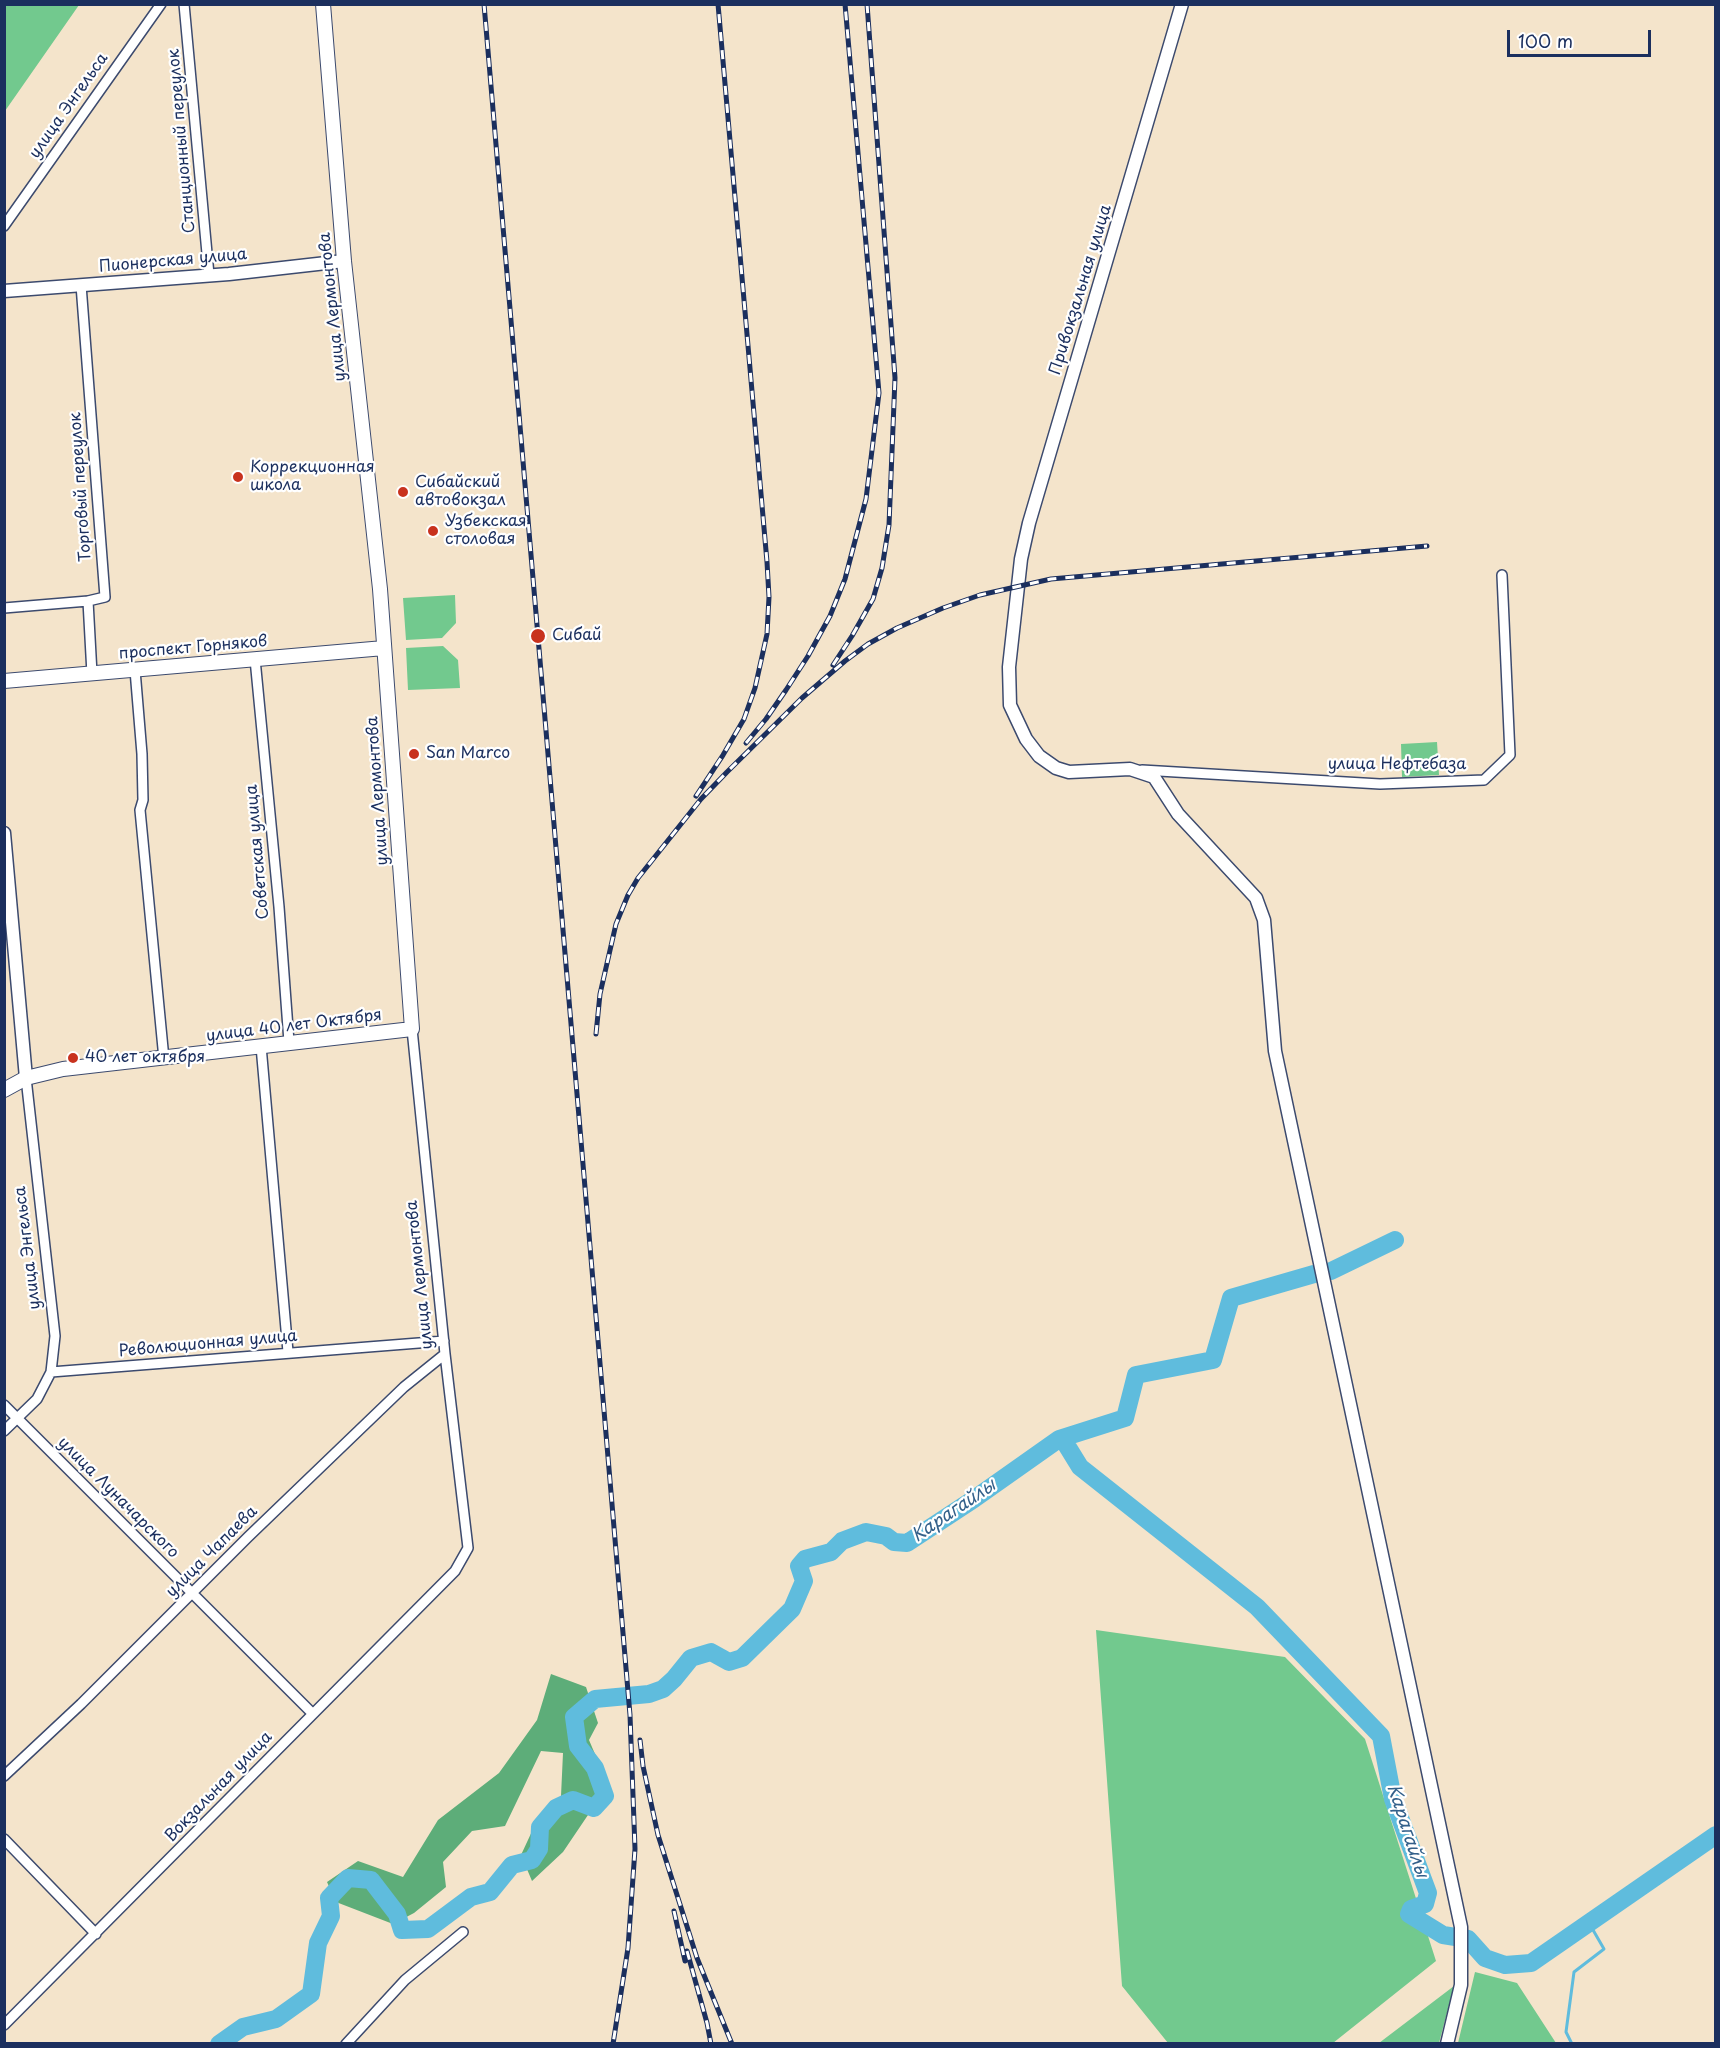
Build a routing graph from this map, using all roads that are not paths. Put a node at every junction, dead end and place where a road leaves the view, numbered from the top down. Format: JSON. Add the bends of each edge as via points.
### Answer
{"nodes":[{"id":1,"x":161,"y":4,"type":"edge"},
{"id":2,"x":184,"y":4,"type":"edge"},
{"id":3,"x":323,"y":4,"type":"edge"},
{"id":4,"x":1182,"y":4,"type":"edge"},
{"id":5,"x":4,"y":226,"type":"edge"},
{"id":6,"x":344,"y":261,"type":"junction"},
{"id":7,"x":209,"y":275,"type":"junction"},
{"id":8,"x":81,"y":285,"type":"junction"},
{"id":9,"x":4,"y":291,"type":"edge"},
{"id":10,"x":1502,"y":575,"type":"dead end"},
{"id":11,"x":88,"y":601,"type":"junction"},
{"id":12,"x":4,"y":608,"type":"edge"},
{"id":13,"x":384,"y":648,"type":"junction"},
{"id":14,"x":255,"y":659,"type":"junction"},
{"id":15,"x":135,"y":670,"type":"junction"},
{"id":16,"x":92,"y":674,"type":"junction"},
{"id":17,"x":4,"y":681,"type":"edge"},
{"id":18,"x":1130,"y":769,"type":"junction"},
{"id":19,"x":4,"y":833,"type":"edge"},
{"id":20,"x":412,"y":1029,"type":"junction"},
{"id":21,"x":289,"y":1042,"type":"junction"},
{"id":22,"x":261,"y":1046,"type":"junction"},
{"id":23,"x":164,"y":1059,"type":"junction"},
{"id":24,"x":26,"y":1078,"type":"junction"},
{"id":25,"x":4,"y":1090,"type":"edge"},
{"id":26,"x":444,"y":1341,"type":"junction"},
{"id":27,"x":288,"y":1352,"type":"junction"},
{"id":28,"x":445,"y":1354,"type":"junction"},
{"id":29,"x":51,"y":1372,"type":"junction"},
{"id":30,"x":4,"y":1405,"type":"edge"},
{"id":31,"x":18,"y":1418,"type":"junction"},
{"id":32,"x":4,"y":1431,"type":"edge"},
{"id":33,"x":455,"y":1571,"type":"joint"},
{"id":34,"x":191,"y":1594,"type":"junction"},
{"id":35,"x":312,"y":1713,"type":"junction"},
{"id":36,"x":4,"y":1776,"type":"edge"},
{"id":37,"x":4,"y":1839,"type":"edge"},
{"id":38,"x":463,"y":1932,"type":"dead end"},
{"id":39,"x":96,"y":1934,"type":"junction"},
{"id":40,"x":4,"y":2025,"type":"edge"},
{"id":41,"x":346,"y":2043,"type":"edge"},
{"id":42,"x":1447,"y":2043,"type":"edge"}],
"edges":[{"from":1,"to":5,"type":"street","name":"улица Энгельса"},
{"from":2,"to":7,"type":"street","name":"Станционный переулок"},
{"from":3,"to":6,"type":"main road","name":"улица Лермонтова"},
{"from":4,"to":18,"type":"street","name":"Привокзальная улица","via":[[1029,523],[1009,667],[1010,705],[1039,756],[1069,772]]},
{"from":6,"to":7,"type":"street","name":"Пионерская улица"},
{"from":6,"to":13,"type":"main road","name":"улица Лермонтова"},
{"from":7,"to":8,"type":"street","name":"Пионерская улица"},
{"from":8,"to":9,"type":"street","name":"Пионерская улица"},
{"from":8,"to":11,"type":"street","name":"Торговый переулок","via":[[105,597]]},
{"from":10,"to":18,"type":"street","name":"улица Нефтебаза","via":[[1510,755],[1484,780],[1380,784]]},
{"from":11,"to":12,"type":"street"},
{"from":11,"to":16,"type":"street"},
{"from":13,"to":14,"type":"main road","name":"проспект Горняков"},
{"from":13,"to":20,"type":"main road","name":"улица Лермонтова"},
{"from":14,"to":15,"type":"main road","name":"проспект Горняков"},
{"from":14,"to":21,"type":"street","name":"Советская улица"},
{"from":15,"to":16,"type":"main road","name":"проспект Горняков"},
{"from":15,"to":23,"type":"street","via":[[142,765],[140,810]]},
{"from":16,"to":17,"type":"main road","name":"проспект Горняков"},
{"from":18,"to":42,"type":"street","via":[[1154,777],[1178,814],[1256,898],[1264,920],[1275,1051],[1461,1928],[1461,1985]]},
{"from":19,"to":24,"type":"street","name":"улица Энгельса"},
{"from":20,"to":21,"type":"main road","name":"улица 40 лет Октября"},
{"from":20,"to":26,"type":"street","name":"улица Лермонтова"},
{"from":21,"to":22,"type":"main road","name":"улица 40 лет Октября"},
{"from":22,"to":23,"type":"main road","name":"улица 40 лет Октября"},
{"from":22,"to":27,"type":"street"},
{"from":23,"to":24,"type":"main road","name":"улица 40 лет Октября","via":[[63,1069]]},
{"from":24,"to":25,"type":"main road","name":"улица 40 лет Октября"},
{"from":24,"to":29,"type":"street","name":"улица Энгельса","via":[[55,1336]]},
{"from":26,"to":27,"type":"street","name":"Революционная улица"},
{"from":26,"to":28,"type":"street","name":"улица Лермонтова"},
{"from":27,"to":29,"type":"street","name":"Революционная улица"},
{"from":28,"to":33,"type":"street","name":"улица Лермонтова","via":[[468,1548]]},
{"from":28,"to":34,"type":"street","name":"улица Чапаева","via":[[404,1387]]},
{"from":29,"to":31,"type":"street","via":[[37,1399]]},
{"from":30,"to":31,"type":"street","name":"улица Луначарского"},
{"from":31,"to":32,"type":"street"},
{"from":31,"to":34,"type":"street","name":"улица Луначарского"},
{"from":33,"to":35,"type":"street","name":"Вокзальная улица"},
{"from":34,"to":35,"type":"street","name":"улица Луначарского"},
{"from":34,"to":36,"type":"street","name":"улица Чапаева"},
{"from":35,"to":39,"type":"street","name":"Вокзальная улица"},
{"from":37,"to":39,"type":"street"},
{"from":38,"to":41,"type":"street","via":[[405,1980]]},
{"from":39,"to":40,"type":"street","name":"Вокзальная улица"}]}
